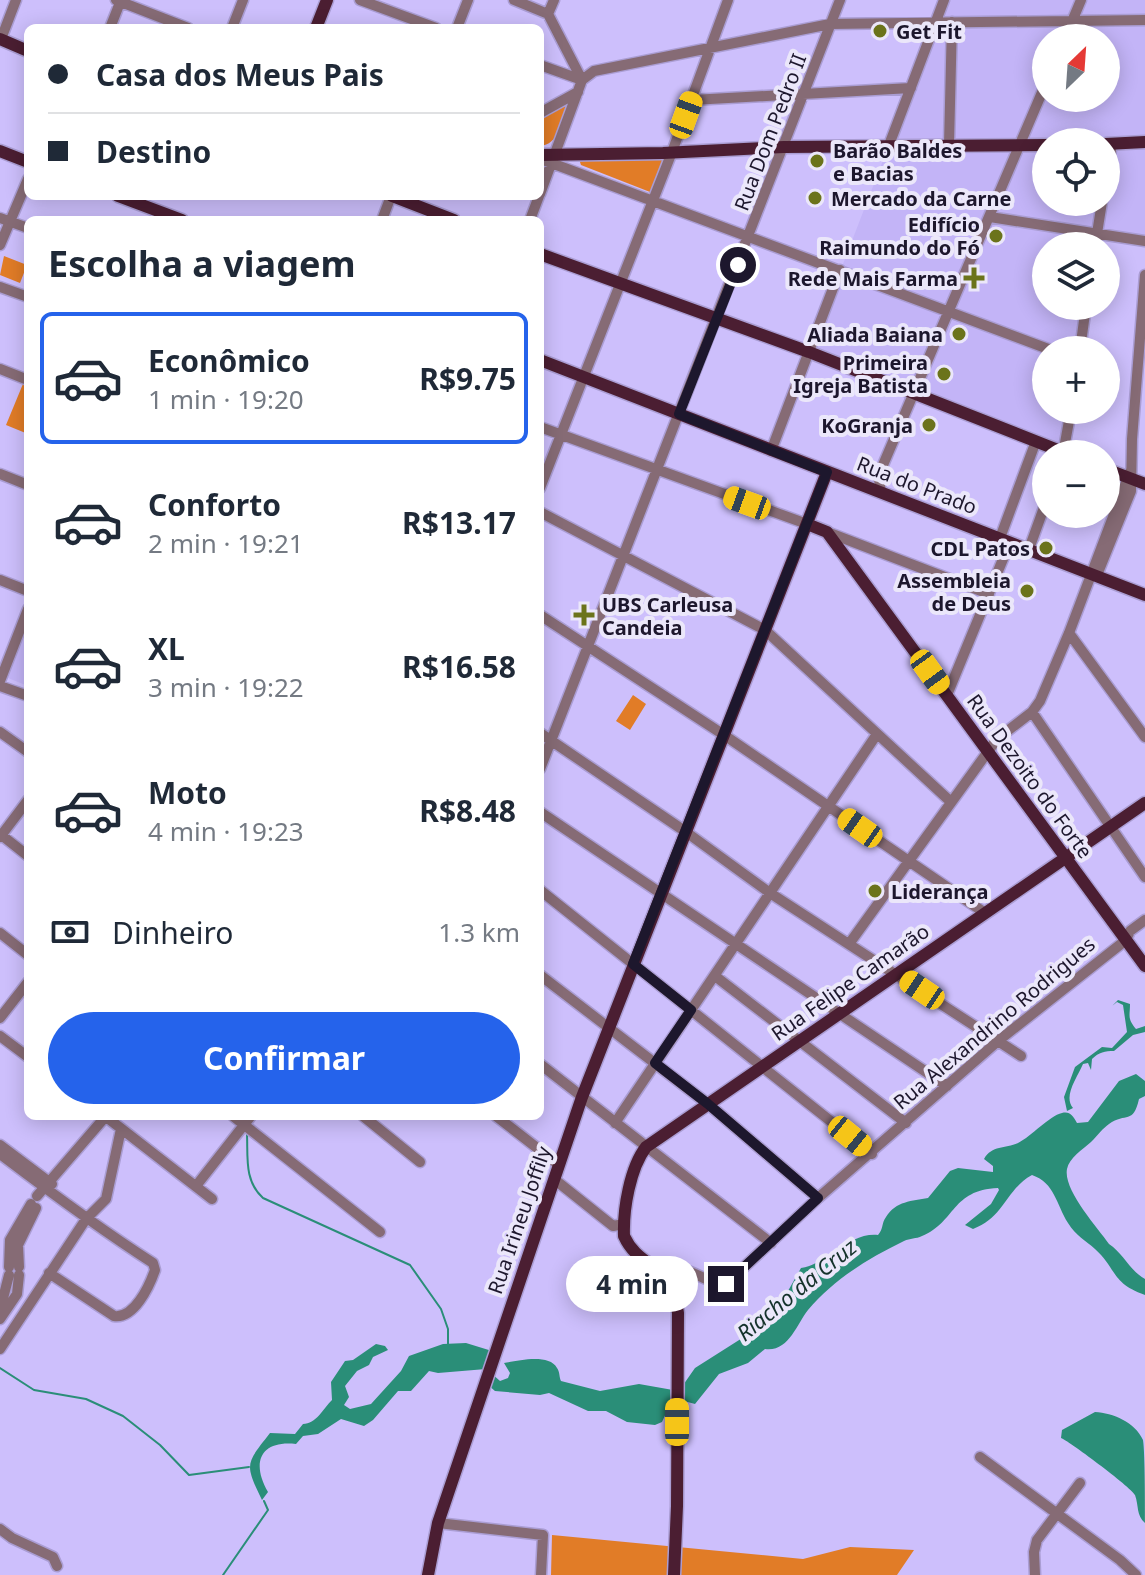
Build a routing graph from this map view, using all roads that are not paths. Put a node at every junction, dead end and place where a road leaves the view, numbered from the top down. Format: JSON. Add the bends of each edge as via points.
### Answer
{"nodes":[{"id":1,"x":16,"y":0,"type":"edge"},
{"id":2,"x":119,"y":0,"type":"edge"},
{"id":3,"x":243,"y":0,"type":"edge"},
{"id":4,"x":327,"y":0,"type":"edge"},
{"id":5,"x":360,"y":0,"type":"edge"},
{"id":6,"x":468,"y":0,"type":"edge"},
{"id":7,"x":514,"y":0,"type":"edge"},
{"id":8,"x":554,"y":0,"type":"edge"},
{"id":9,"x":728,"y":0,"type":"edge"},
{"id":10,"x":840,"y":0,"type":"edge"},
{"id":11,"x":944,"y":0,"type":"edge"},
{"id":12,"x":1081,"y":0,"type":"edge"},
{"id":13,"x":548,"y":14,"type":"junction"},
{"id":14,"x":1073,"y":20,"type":"junction"},
{"id":15,"x":1145,"y":20,"type":"edge"},
{"id":16,"x":937,"y":21,"type":"junction"},
{"id":17,"x":952,"y":22,"type":"junction"},
{"id":18,"x":111,"y":24,"type":"edge"},
{"id":19,"x":178,"y":24,"type":"edge"},
{"id":20,"x":234,"y":24,"type":"edge"},
{"id":21,"x":318,"y":24,"type":"edge"},
{"id":22,"x":425,"y":24,"type":"edge"},
{"id":23,"x":459,"y":24,"type":"edge"},
{"id":24,"x":830,"y":24,"type":"junction"},
{"id":25,"x":1071,"y":24,"type":"edge"},
{"id":26,"x":0,"y":39,"type":"edge"},
{"id":27,"x":24,"y":49,"type":"edge"},
{"id":28,"x":710,"y":49,"type":"junction"},
{"id":29,"x":544,"y":66,"type":"edge"},
{"id":30,"x":585,"y":77,"type":"junction"},
{"id":31,"x":911,"y":88,"type":"junction"},
{"id":32,"x":578,"y":92,"type":"junction"},
{"id":33,"x":805,"y":94,"type":"junction"},
{"id":34,"x":692,"y":100,"type":"junction"},
{"id":35,"x":544,"y":111,"type":"edge"},
{"id":36,"x":1034,"y":112,"type":"edge"},
{"id":37,"x":1144,"y":143,"type":"edge"},
{"id":38,"x":949,"y":144,"type":"junction"},
{"id":39,"x":1120,"y":144,"type":"edge"},
{"id":40,"x":889,"y":145,"type":"junction"},
{"id":41,"x":1020,"y":145,"type":"junction"},
{"id":42,"x":1032,"y":145,"type":"edge"},
{"id":43,"x":784,"y":147,"type":"junction"},
{"id":44,"x":0,"y":151,"type":"edge"},
{"id":45,"x":672,"y":152,"type":"junction"},
{"id":46,"x":582,"y":153,"type":"junction"},
{"id":47,"x":544,"y":158,"type":"edge"},
{"id":48,"x":554,"y":159,"type":"junction"},
{"id":49,"x":24,"y":160,"type":"edge"},
{"id":50,"x":576,"y":172,"type":"junction"},
{"id":51,"x":544,"y":185,"type":"edge"},
{"id":52,"x":24,"y":186,"type":"edge"},
{"id":53,"x":129,"y":200,"type":"edge"},
{"id":54,"x":402,"y":200,"type":"edge"},
{"id":55,"x":652,"y":202,"type":"junction"},
{"id":56,"x":171,"y":216,"type":"edge"},
{"id":57,"x":444,"y":216,"type":"edge"},
{"id":58,"x":990,"y":217,"type":"junction"},
{"id":59,"x":5,"y":219,"type":"edge"},
{"id":60,"x":24,"y":226,"type":"edge"},
{"id":61,"x":1089,"y":232,"type":"edge"},
{"id":62,"x":1120,"y":237,"type":"edge"},
{"id":63,"x":748,"y":238,"type":"junction"},
{"id":64,"x":1145,"y":241,"type":"edge"},
{"id":65,"x":0,"y":245,"type":"edge"},
{"id":66,"x":544,"y":256,"type":"edge"},
{"id":67,"x":840,"y":270,"type":"junction"},
{"id":68,"x":1145,"y":275,"type":"edge"},
{"id":69,"x":620,"y":284,"type":"junction"},
{"id":70,"x":0,"y":287,"type":"edge"},
{"id":71,"x":24,"y":296,"type":"edge"},
{"id":72,"x":949,"y":312,"type":"junction"},
{"id":73,"x":717,"y":317,"type":"junction"},
{"id":74,"x":1032,"y":343,"type":"edge"},
{"id":75,"x":809,"y":352,"type":"junction"},
{"id":76,"x":544,"y":362,"type":"edge"},
{"id":77,"x":0,"y":369,"type":"edge"},
{"id":78,"x":24,"y":378,"type":"edge"},
{"id":79,"x":584,"y":378,"type":"junction"},
{"id":80,"x":915,"y":393,"type":"junction"},
{"id":81,"x":679,"y":414,"type":"junction"},
{"id":82,"x":544,"y":429,"type":"edge"},
{"id":83,"x":560,"y":435,"type":"junction"},
{"id":84,"x":1033,"y":440,"type":"edge"},
{"id":85,"x":771,"y":451,"type":"junction"},
{"id":86,"x":1032,"y":454,"type":"edge"},
{"id":87,"x":657,"y":471,"type":"junction"},
{"id":88,"x":827,"y":472,"type":"junction"},
{"id":89,"x":1120,"y":473,"type":"edge"},
{"id":90,"x":0,"y":474,"type":"edge"},
{"id":91,"x":1129,"y":476,"type":"junction"},
{"id":92,"x":544,"y":477,"type":"edge"},
{"id":93,"x":24,"y":483,"type":"edge"},
{"id":94,"x":1145,"y":484,"type":"edge"},
{"id":95,"x":881,"y":492,"type":"junction"},
{"id":96,"x":544,"y":514,"type":"edge"},
{"id":97,"x":807,"y":524,"type":"junction"},
{"id":98,"x":1037,"y":528,"type":"edge"},
{"id":99,"x":827,"y":532,"type":"junction"},
{"id":100,"x":1005,"y":540,"type":"junction"},
{"id":101,"x":1029,"y":549,"type":"junction"},
{"id":102,"x":624,"y":555,"type":"junction"},
{"id":103,"x":1094,"y":574,"type":"junction"},
{"id":104,"x":0,"y":580,"type":"edge"},
{"id":105,"x":24,"y":589,"type":"edge"},
{"id":106,"x":989,"y":594,"type":"junction"},
{"id":107,"x":1145,"y":595,"type":"edge"},
{"id":108,"x":544,"y":618,"type":"edge"},
{"id":109,"x":24,"y":620,"type":"edge"},
{"id":110,"x":765,"y":630,"type":"junction"},
{"id":111,"x":1069,"y":633,"type":"junction"},
{"id":112,"x":588,"y":645,"type":"junction"},
{"id":113,"x":0,"y":683,"type":"edge"},
{"id":114,"x":24,"y":694,"type":"edge"},
{"id":115,"x":947,"y":695,"type":"junction"},
{"id":116,"x":1032,"y":712,"type":"junction"},
{"id":117,"x":0,"y":732,"type":"edge"},
{"id":118,"x":877,"y":734,"type":"junction"},
{"id":119,"x":724,"y":735,"type":"junction"},
{"id":120,"x":544,"y":736,"type":"edge"},
{"id":121,"x":1145,"y":737,"type":"edge"},
{"id":122,"x":551,"y":741,"type":"junction"},
{"id":123,"x":24,"y":749,"type":"edge"},
{"id":124,"x":988,"y":752,"type":"junction"},
{"id":125,"x":544,"y":759,"type":"edge"},
{"id":126,"x":951,"y":802,"type":"junction"},
{"id":127,"x":1145,"y":803,"type":"edge"},
{"id":128,"x":24,"y":805,"type":"edge"},
{"id":129,"x":827,"y":806,"type":"junction"},
{"id":130,"x":544,"y":815,"type":"edge"},
{"id":131,"x":1111,"y":826,"type":"junction"},
{"id":132,"x":686,"y":832,"type":"junction"},
{"id":133,"x":0,"y":835,"type":"edge"},
{"id":134,"x":24,"y":853,"type":"edge"},
{"id":135,"x":1065,"y":857,"type":"junction"},
{"id":136,"x":908,"y":861,"type":"junction"},
{"id":137,"x":1145,"y":877,"type":"edge"},
{"id":138,"x":544,"y":893,"type":"edge"},
{"id":139,"x":770,"y":893,"type":"junction"},
{"id":140,"x":662,"y":894,"type":"junction"},
{"id":141,"x":985,"y":913,"type":"junction"},
{"id":142,"x":1145,"y":920,"type":"edge"},
{"id":143,"x":0,"y":933,"type":"edge"},
{"id":144,"x":1126,"y":940,"type":"junction"},
{"id":145,"x":849,"y":944,"type":"junction"},
{"id":146,"x":737,"y":945,"type":"junction"},
{"id":147,"x":24,"y":952,"type":"edge"},
{"id":148,"x":633,"y":964,"type":"junction"},
{"id":149,"x":1145,"y":966,"type":"edge"},
{"id":150,"x":897,"y":973,"type":"junction"},
{"id":151,"x":715,"y":976,"type":"junction"},
{"id":152,"x":544,"y":978,"type":"edge"},
{"id":153,"x":24,"y":987,"type":"edge"},
{"id":154,"x":691,"y":1010,"type":"junction"},
{"id":155,"x":839,"y":1014,"type":"junction"},
{"id":156,"x":0,"y":1018,"type":"edge"},
{"id":157,"x":609,"y":1028,"type":"junction"},
{"id":158,"x":0,"y":1036,"type":"edge"},
{"id":159,"x":799,"y":1041,"type":"junction"},
{"id":160,"x":998,"y":1041,"type":"junction"},
{"id":161,"x":24,"y":1054,"type":"edge"},
{"id":162,"x":1021,"y":1056,"type":"dead end"},
{"id":163,"x":655,"y":1063,"type":"junction"},
{"id":164,"x":544,"y":1067,"type":"edge"},
{"id":165,"x":762,"y":1067,"type":"junction"},
{"id":166,"x":947,"y":1086,"type":"junction"},
{"id":167,"x":582,"y":1097,"type":"junction"},
{"id":168,"x":708,"y":1104,"type":"junction"},
{"id":169,"x":102,"y":1120,"type":"edge"},
{"id":170,"x":110,"y":1120,"type":"edge"},
{"id":171,"x":368,"y":1120,"type":"edge"},
{"id":172,"x":381,"y":1120,"type":"edge"},
{"id":173,"x":501,"y":1120,"type":"edge"},
{"id":174,"x":248,"y":1121,"type":"edge"},
{"id":175,"x":615,"y":1123,"type":"junction"},
{"id":176,"x":906,"y":1123,"type":"junction"},
{"id":177,"x":376,"y":1127,"type":"junction"},
{"id":178,"x":121,"y":1129,"type":"junction"},
{"id":179,"x":0,"y":1145,"type":"edge"},
{"id":180,"x":646,"y":1147,"type":"junction"},
{"id":181,"x":0,"y":1154,"type":"edge"},
{"id":182,"x":872,"y":1154,"type":"junction"},
{"id":183,"x":420,"y":1162,"type":"dead end"},
{"id":184,"x":559,"y":1165,"type":"junction"},
{"id":185,"x":554,"y":1179,"type":"junction"},
{"id":186,"x":196,"y":1186,"type":"junction"},
{"id":187,"x":44,"y":1192,"type":"junction"},
{"id":188,"x":818,"y":1198,"type":"junction"},
{"id":189,"x":212,"y":1199,"type":"dead end"},
{"id":190,"x":86,"y":1219,"type":"junction"},
{"id":191,"x":624,"y":1224,"type":"junction"},
{"id":192,"x":380,"y":1232,"type":"dead end"},
{"id":193,"x":771,"y":1243,"type":"junction"},
{"id":194,"x":14,"y":1271,"type":"junction"},
{"id":195,"x":49,"y":1273,"type":"junction"},
{"id":196,"x":661,"y":1273,"type":"junction"},
{"id":197,"x":0,"y":1310,"type":"edge"},
{"id":198,"x":0,"y":1319,"type":"edge"},
{"id":199,"x":0,"y":1349,"type":"edge"},
{"id":200,"x":980,"y":1457,"type":"dead end"},
{"id":201,"x":1080,"y":1483,"type":"dead end"},
{"id":202,"x":1057,"y":1514,"type":"junction"},
{"id":203,"x":438,"y":1523,"type":"junction"},
{"id":204,"x":0,"y":1529,"type":"edge"},
{"id":205,"x":57,"y":1566,"type":"dead end"},
{"id":206,"x":428,"y":1575,"type":"edge"},
{"id":207,"x":541,"y":1575,"type":"edge"},
{"id":208,"x":674,"y":1575,"type":"edge"},
{"id":209,"x":1035,"y":1575,"type":"edge"},
{"id":210,"x":1136,"y":1575,"type":"edge"}],
"edges":[{"from":1,"to":26,"type":"street"},
{"from":2,"to":18,"type":"street"},
{"from":2,"to":19,"type":"street"},
{"from":3,"to":20,"type":"street"},
{"from":4,"to":21,"type":"main road"},
{"from":5,"to":22,"type":"street"},
{"from":6,"to":23,"type":"street"},
{"from":7,"to":13,"type":"street"},
{"from":8,"to":13,"type":"street"},
{"from":9,"to":28,"type":"street"},
{"from":10,"to":24,"type":"street","name":"Rua Dom Pedro II"},
{"from":11,"to":16,"type":"street"},
{"from":12,"to":14,"type":"street"},
{"from":13,"to":30,"type":"street"},
{"from":14,"to":15,"type":"street"},
{"from":14,"to":17,"type":"street"},
{"from":14,"to":25,"type":"street"},
{"from":16,"to":17,"type":"street"},
{"from":16,"to":24,"type":"street"},
{"from":16,"to":31,"type":"street"},
{"from":17,"to":38,"type":"street"},
{"from":24,"to":28,"type":"street"},
{"from":24,"to":33,"type":"street","name":"Rua Dom Pedro II"},
{"from":26,"to":27,"type":"main road"},
{"from":28,"to":30,"type":"street"},
{"from":28,"to":34,"type":"street"},
{"from":29,"to":30,"type":"street"},
{"from":30,"to":32,"type":"street"},
{"from":31,"to":33,"type":"street"},
{"from":31,"to":40,"type":"street"},
{"from":32,"to":35,"type":"street"},
{"from":32,"to":48,"type":"street"},
{"from":33,"to":34,"type":"street"},
{"from":33,"to":43,"type":"street","name":"Rua Dom Pedro II"},
{"from":34,"to":45,"type":"street"},
{"from":36,"to":41,"type":"street"},
{"from":37,"to":39,"type":"main road"},
{"from":38,"to":40,"type":"main road"},
{"from":38,"to":41,"type":"main road"},
{"from":40,"to":43,"type":"main road"},
{"from":41,"to":42,"type":"main road"},
{"from":41,"to":58,"type":"street"},
{"from":43,"to":45,"type":"main road"},
{"from":43,"to":63,"type":"street","name":"Rua Dom Pedro II"},
{"from":44,"to":49,"type":"main road"},
{"from":45,"to":46,"type":"main road"},
{"from":45,"to":55,"type":"street"},
{"from":46,"to":48,"type":"main road"},
{"from":46,"to":50,"type":"street","via":[[574,162]]},
{"from":47,"to":48,"type":"main road"},
{"from":48,"to":50,"type":"street"},
{"from":48,"to":51,"type":"street"},
{"from":50,"to":55,"type":"street"},
{"from":52,"to":59,"type":"street"},
{"from":53,"to":56,"type":"main road"},
{"from":54,"to":57,"type":"main road"},
{"from":55,"to":63,"type":"street"},
{"from":55,"to":69,"type":"street"},
{"from":58,"to":61,"type":"street"},
{"from":58,"to":72,"type":"street"},
{"from":59,"to":60,"type":"street"},
{"from":59,"to":65,"type":"street"},
{"from":62,"to":64,"type":"street"},
{"from":63,"to":67,"type":"street"},
{"from":63,"to":73,"type":"street","name":"Rua Dom Pedro II"},
{"from":66,"to":69,"type":"main road"},
{"from":67,"to":72,"type":"street"},
{"from":67,"to":75,"type":"street"},
{"from":68,"to":91,"type":"street"},
{"from":69,"to":73,"type":"main road"},
{"from":69,"to":79,"type":"street"},
{"from":70,"to":71,"type":"street"},
{"from":72,"to":74,"type":"street"},
{"from":72,"to":80,"type":"street"},
{"from":73,"to":75,"type":"main road"},
{"from":73,"to":81,"type":"street","name":"Rua Dom Pedro II"},
{"from":75,"to":80,"type":"main road"},
{"from":75,"to":85,"type":"street"},
{"from":76,"to":79,"type":"main road","name":"Rua do Prado"},
{"from":77,"to":78,"type":"street"},
{"from":79,"to":81,"type":"main road","name":"Rua do Prado"},
{"from":79,"to":83,"type":"street"},
{"from":80,"to":84,"type":"main road"},
{"from":80,"to":95,"type":"street","via":[[880,473]]},
{"from":81,"to":85,"type":"main road","name":"Rua do Prado"},
{"from":81,"to":87,"type":"street","name":"Rua Dom Pedro II"},
{"from":82,"to":83,"type":"street"},
{"from":83,"to":87,"type":"street"},
{"from":83,"to":92,"type":"street"},
{"from":85,"to":88,"type":"main road","name":"Rua do Prado"},
{"from":86,"to":100,"type":"street"},
{"from":87,"to":97,"type":"street"},
{"from":87,"to":102,"type":"street","name":"Rua Dom Pedro II"},
{"from":88,"to":95,"type":"main road","name":"Rua do Prado"},
{"from":88,"to":97,"type":"main road","name":"Rua Irineu Joffily"},
{"from":89,"to":91,"type":"main road"},
{"from":90,"to":93,"type":"street"},
{"from":91,"to":94,"type":"main road"},
{"from":91,"to":103,"type":"street"},
{"from":95,"to":100,"type":"main road","name":"Rua do Prado"},
{"from":96,"to":102,"type":"street"},
{"from":97,"to":99,"type":"main road"},
{"from":97,"to":110,"type":"main road","name":"Rua Irineu Joffily"},
{"from":98,"to":101,"type":"street"},
{"from":99,"to":106,"type":"street"},
{"from":99,"to":115,"type":"main road","name":"Rua Dezoito do Forte"},
{"from":100,"to":101,"type":"main road","name":"Rua do Prado"},
{"from":100,"to":106,"type":"street"},
{"from":101,"to":103,"type":"main road","name":"Rua do Prado"},
{"from":102,"to":110,"type":"street"},
{"from":102,"to":112,"type":"street","name":"Rua Dom Pedro II"},
{"from":103,"to":107,"type":"main road","name":"Rua do Prado"},
{"from":103,"to":111,"type":"street"},
{"from":104,"to":105,"type":"street"},
{"from":106,"to":115,"type":"street"},
{"from":108,"to":112,"type":"street"},
{"from":109,"to":113,"type":"street"},
{"from":110,"to":118,"type":"street"},
{"from":110,"to":119,"type":"main road","name":"Rua Irineu Joffily"},
{"from":111,"to":116,"type":"street"},
{"from":111,"to":121,"type":"street"},
{"from":112,"to":119,"type":"street"},
{"from":112,"to":122,"type":"street","name":"Rua Dom Pedro II"},
{"from":113,"to":114,"type":"street"},
{"from":115,"to":124,"type":"main road","name":"Rua Dezoito do Forte"},
{"from":116,"to":124,"type":"street"},
{"from":116,"to":131,"type":"street"},
{"from":117,"to":123,"type":"street"},
{"from":118,"to":126,"type":"street"},
{"from":118,"to":129,"type":"street"},
{"from":119,"to":129,"type":"street"},
{"from":119,"to":132,"type":"main road","name":"Rua Irineu Joffily"},
{"from":120,"to":122,"type":"street"},
{"from":122,"to":125,"type":"street","name":"Rua Dom Pedro II"},
{"from":122,"to":132,"type":"street"},
{"from":124,"to":126,"type":"street"},
{"from":124,"to":135,"type":"main road","name":"Rua Dezoito do Forte"},
{"from":126,"to":136,"type":"street"},
{"from":127,"to":131,"type":"main road","name":"Rua Felipe Camarão"},
{"from":128,"to":133,"type":"street"},
{"from":129,"to":136,"type":"street"},
{"from":129,"to":139,"type":"street"},
{"from":130,"to":140,"type":"street"},
{"from":131,"to":135,"type":"main road","name":"Rua Felipe Camarão"},
{"from":131,"to":137,"type":"street"},
{"from":132,"to":139,"type":"street"},
{"from":132,"to":140,"type":"main road","name":"Rua Irineu Joffily"},
{"from":133,"to":134,"type":"street"},
{"from":135,"to":141,"type":"main road","name":"Rua Felipe Camarão"},
{"from":135,"to":144,"type":"main road","name":"Rua Dezoito do Forte"},
{"from":136,"to":141,"type":"street"},
{"from":136,"to":145,"type":"street"},
{"from":138,"to":148,"type":"street"},
{"from":139,"to":145,"type":"street"},
{"from":139,"to":146,"type":"street"},
{"from":140,"to":146,"type":"street"},
{"from":140,"to":148,"type":"main road","name":"Rua Irineu Joffily"},
{"from":141,"to":150,"type":"main road","name":"Rua Felipe Camarão"},
{"from":142,"to":144,"type":"street","name":"Rua Alexandrino Rodrigues"},
{"from":143,"to":147,"type":"street"},
{"from":144,"to":149,"type":"main road","name":"Rua Dezoito do Forte"},
{"from":144,"to":160,"type":"street","name":"Rua Alexandrino Rodrigues"},
{"from":145,"to":150,"type":"street"},
{"from":146,"to":151,"type":"street"},
{"from":146,"to":155,"type":"street"},
{"from":148,"to":154,"type":"street"},
{"from":148,"to":157,"type":"main road","name":"Rua Irineu Joffily"},
{"from":150,"to":155,"type":"main road","name":"Rua Felipe Camarão"},
{"from":150,"to":160,"type":"street"},
{"from":151,"to":154,"type":"street"},
{"from":151,"to":159,"type":"street"},
{"from":152,"to":157,"type":"street"},
{"from":153,"to":156,"type":"street"},
{"from":154,"to":163,"type":"street"},
{"from":154,"to":165,"type":"street"},
{"from":155,"to":159,"type":"main road","name":"Rua Felipe Camarão"},
{"from":155,"to":166,"type":"street"},
{"from":157,"to":163,"type":"street"},
{"from":157,"to":167,"type":"main road","name":"Rua Irineu Joffily"},
{"from":158,"to":161,"type":"street"},
{"from":159,"to":165,"type":"main road","name":"Rua Felipe Camarão"},
{"from":159,"to":176,"type":"street"},
{"from":160,"to":162,"type":"street"},
{"from":160,"to":166,"type":"street","name":"Rua Alexandrino Rodrigues"},
{"from":163,"to":168,"type":"street"},
{"from":163,"to":175,"type":"street"},
{"from":164,"to":167,"type":"street"},
{"from":165,"to":168,"type":"main road","name":"Rua Felipe Camarão"},
{"from":165,"to":182,"type":"street"},
{"from":166,"to":176,"type":"street","name":"Rua Alexandrino Rodrigues"},
{"from":167,"to":175,"type":"street"},
{"from":167,"to":184,"type":"main road","name":"Rua Irineu Joffily"},
{"from":168,"to":180,"type":"main road","name":"Rua Felipe Camarão"},
{"from":168,"to":188,"type":"street"},
{"from":169,"to":187,"type":"street"},
{"from":170,"to":178,"type":"street"},
{"from":171,"to":177,"type":"street"},
{"from":172,"to":177,"type":"street"},
{"from":173,"to":184,"type":"street"},
{"from":174,"to":186,"type":"street"},
{"from":174,"to":192,"type":"street"},
{"from":175,"to":180,"type":"street"},
{"from":176,"to":182,"type":"street","name":"Rua Alexandrino Rodrigues"},
{"from":177,"to":183,"type":"street"},
{"from":178,"to":186,"type":"street"},
{"from":178,"to":190,"type":"street","via":[[106,1199]]},
{"from":179,"to":187,"type":"street"},
{"from":180,"to":191,"type":"main road","via":[[632,1172]]},
{"from":180,"to":193,"type":"street"},
{"from":181,"to":187,"type":"street"},
{"from":182,"to":188,"type":"street","name":"Rua Alexandrino Rodrigues"},
{"from":184,"to":185,"type":"main road","name":"Rua Irineu Joffily"},
{"from":185,"to":191,"type":"street","via":[[613,1226]]},
{"from":185,"to":203,"type":"main road","name":"Rua Irineu Joffily"},
{"from":186,"to":189,"type":"street"},
{"from":187,"to":190,"type":"street","via":[[59,1196]]},
{"from":187,"to":194,"type":"street","via":[[10,1240]]},
{"from":188,"to":193,"type":"street","name":"Rua Alexandrino Rodrigues"},
{"from":190,"to":195,"type":"street"},
{"from":190,"to":195,"type":"street","via":[[153,1263],[154,1274],[130,1313],[114,1316]]},
{"from":191,"to":196,"type":"main road","via":[[628,1244]]},
{"from":193,"to":196,"type":"street","name":"Rua Alexandrino Rodrigues","via":[[726,1284],[686,1268]]},
{"from":194,"to":197,"type":"street"},
{"from":194,"to":198,"type":"street","via":[[17,1294]]},
{"from":195,"to":199,"type":"street"},
{"from":196,"to":208,"type":"main road","via":[[676,1298]]},
{"from":200,"to":202,"type":"street"},
{"from":201,"to":202,"type":"street"},
{"from":202,"to":209,"type":"street","via":[[1035,1546]]},
{"from":202,"to":210,"type":"street"},
{"from":203,"to":206,"type":"main road","name":"Rua Irineu Joffily"},
{"from":203,"to":207,"type":"street","via":[[543,1535]]},
{"from":204,"to":205,"type":"street","via":[[53,1557]]}]}
